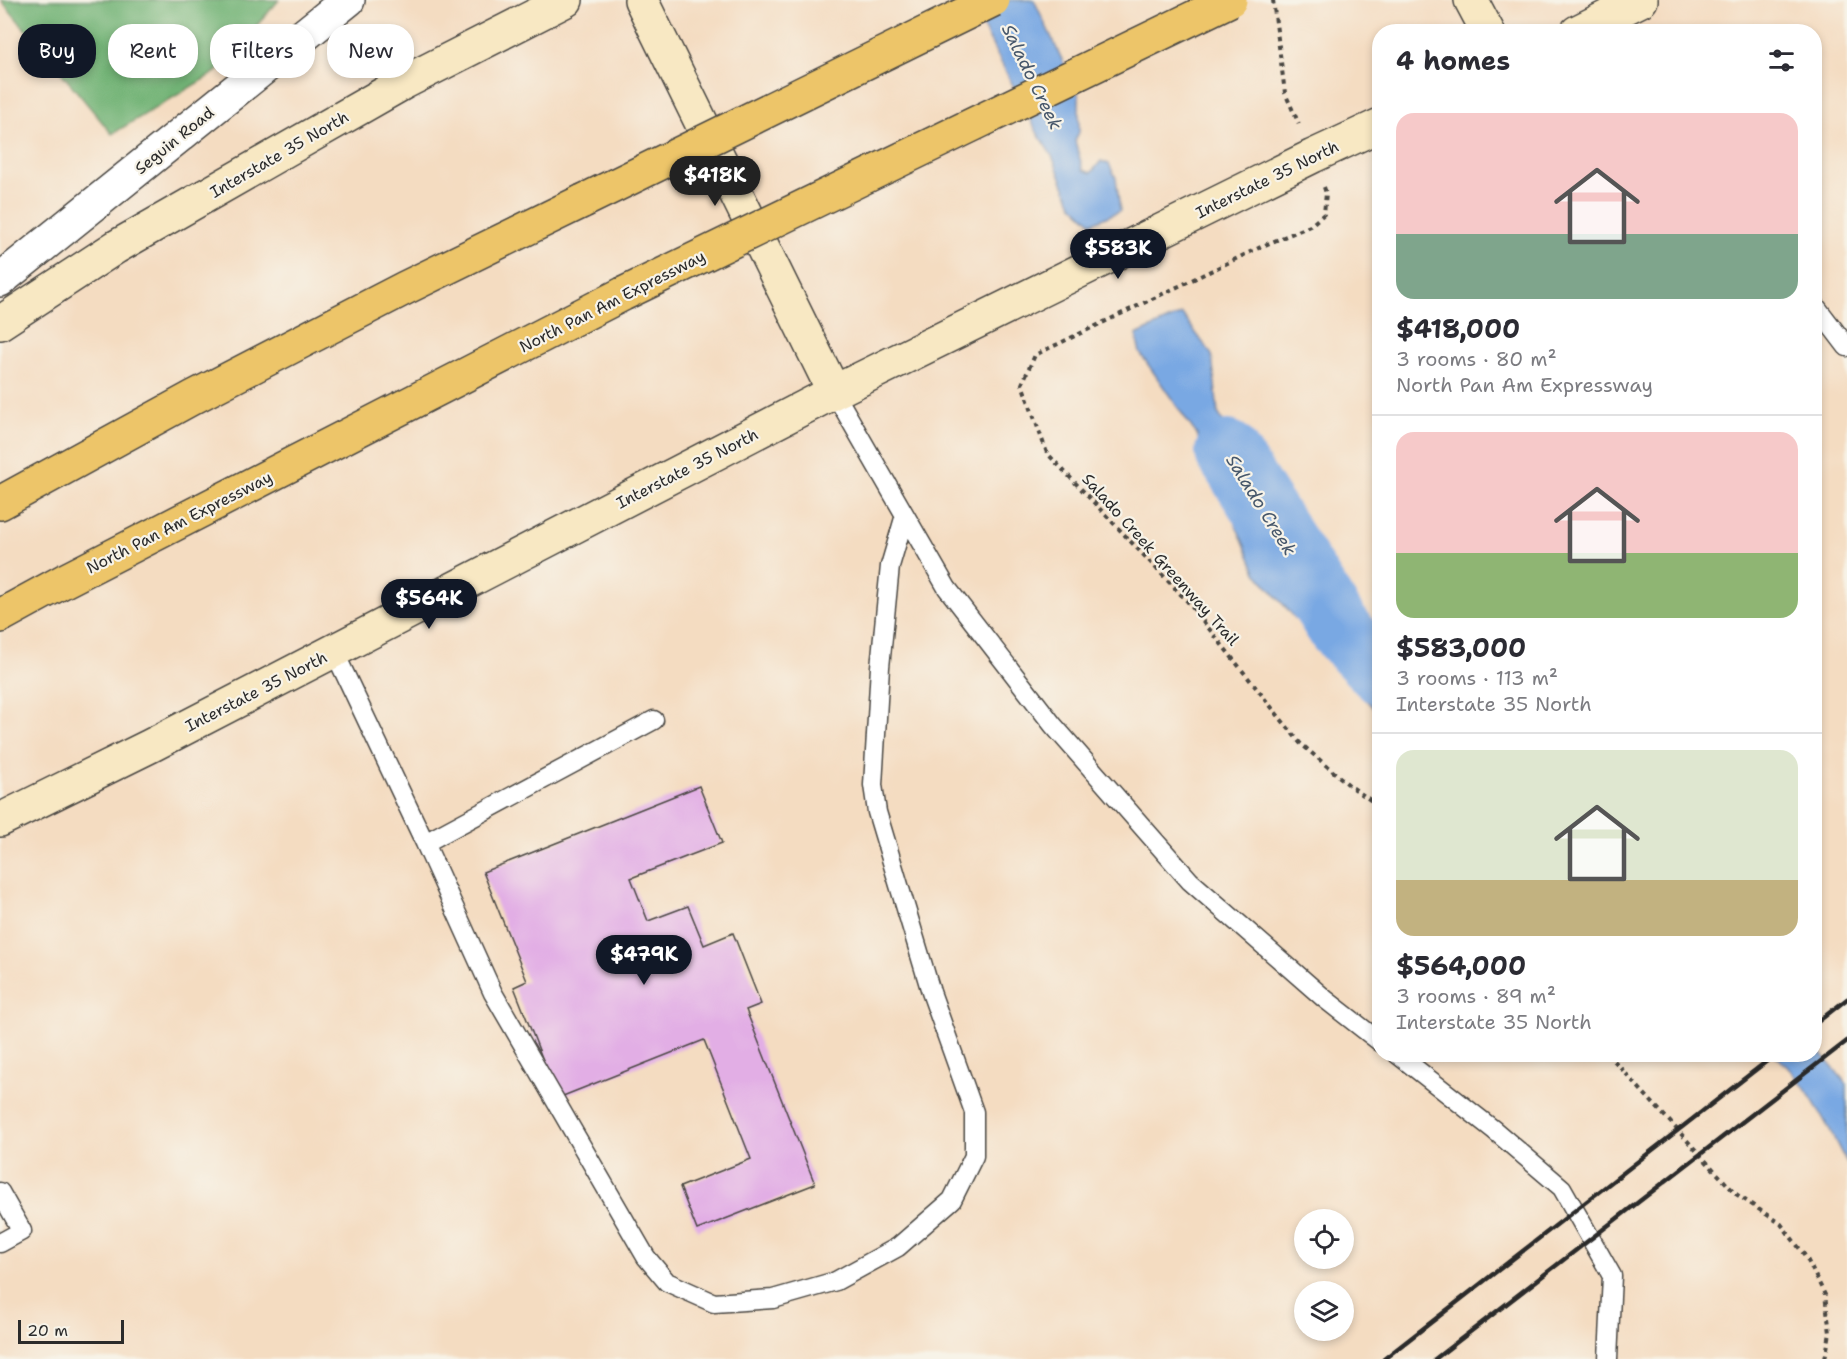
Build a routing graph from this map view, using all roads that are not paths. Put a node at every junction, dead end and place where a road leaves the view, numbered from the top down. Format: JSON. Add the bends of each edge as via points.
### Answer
{"nodes":[{"id":1,"x":348,"y":0,"type":"edge"},
{"id":2,"x":566,"y":0,"type":"edge"},
{"id":3,"x":641,"y":0,"type":"edge"},
{"id":4,"x":993,"y":0,"type":"edge"},
{"id":5,"x":1230,"y":0,"type":"edge"},
{"id":6,"x":1472,"y":0,"type":"edge"},
{"id":7,"x":1641,"y":0,"type":"edge"},
{"id":8,"x":1484,"y":24,"type":"edge"},
{"id":9,"x":1593,"y":24,"type":"edge"},
{"id":10,"x":1372,"y":129,"type":"edge"},
{"id":11,"x":0,"y":280,"type":"edge"},
{"id":12,"x":1822,"y":314,"type":"edge"},
{"id":13,"x":0,"y":322,"type":"edge"},
{"id":14,"x":1847,"y":347,"type":"edge"},
{"id":15,"x":834,"y":392,"type":"junction"},
{"id":16,"x":0,"y":503,"type":"edge"},
{"id":17,"x":905,"y":515,"type":"junction"},
{"id":18,"x":64,"y":581,"type":"junction"},
{"id":19,"x":0,"y":616,"type":"edge"},
{"id":20,"x":0,"y":629,"type":"edge"},
{"id":21,"x":333,"y":651,"type":"junction"},
{"id":22,"x":654,"y":720,"type":"dead end"},
{"id":23,"x":0,"y":820,"type":"edge"},
{"id":24,"x":425,"y":843,"type":"junction"},
{"id":25,"x":1372,"y":1036,"type":"edge"},
{"id":26,"x":1407,"y":1062,"type":"edge"},
{"id":27,"x":0,"y":1192,"type":"edge"},
{"id":28,"x":0,"y":1243,"type":"edge"},
{"id":29,"x":1608,"y":1359,"type":"edge"}],
"edges":[{"from":1,"to":11,"type":"street","name":"Seguin Road"},
{"from":2,"to":13,"type":"main road","name":"Interstate 35 North","via":[[382,95],[116,248]]},
{"from":3,"to":15,"type":"main road"},
{"from":4,"to":16,"type":"highway","bridge":true,"via":[[416,283],[192,398]]},
{"from":5,"to":18,"type":"highway","name":"North Pan Am Expressway","bridge":true,"via":[[622,294]]},
{"from":6,"to":8,"type":"main road"},
{"from":7,"to":9,"type":"main road"},
{"from":10,"to":15,"type":"main road","name":"Interstate 35 North"},
{"from":12,"to":14,"type":"lane"},
{"from":15,"to":17,"type":"lane"},
{"from":15,"to":21,"type":"main road","name":"Interstate 35 North"},
{"from":17,"to":24,"type":"lane","via":[[890,566],[873,785],[877,812],[931,992],[974,1112],[974,1156],[952,1200],[898,1247],[836,1281],[773,1299],[714,1303],[667,1282],[646,1257],[493,993]]},
{"from":17,"to":25,"type":"lane","via":[[947,588],[1053,725],[1190,881]]},
{"from":18,"to":19,"type":"highway","name":"North Pan Am Expressway"},
{"from":18,"to":20,"type":"highway"},
{"from":21,"to":23,"type":"main road","name":"Interstate 35 North"},
{"from":21,"to":24,"type":"lane"},
{"from":22,"to":24,"type":"lane"},
{"from":26,"to":29,"type":"lane","via":[[1562,1188],[1612,1276]]},
{"from":27,"to":28,"type":"lane","via":[[22,1231]]}]}
